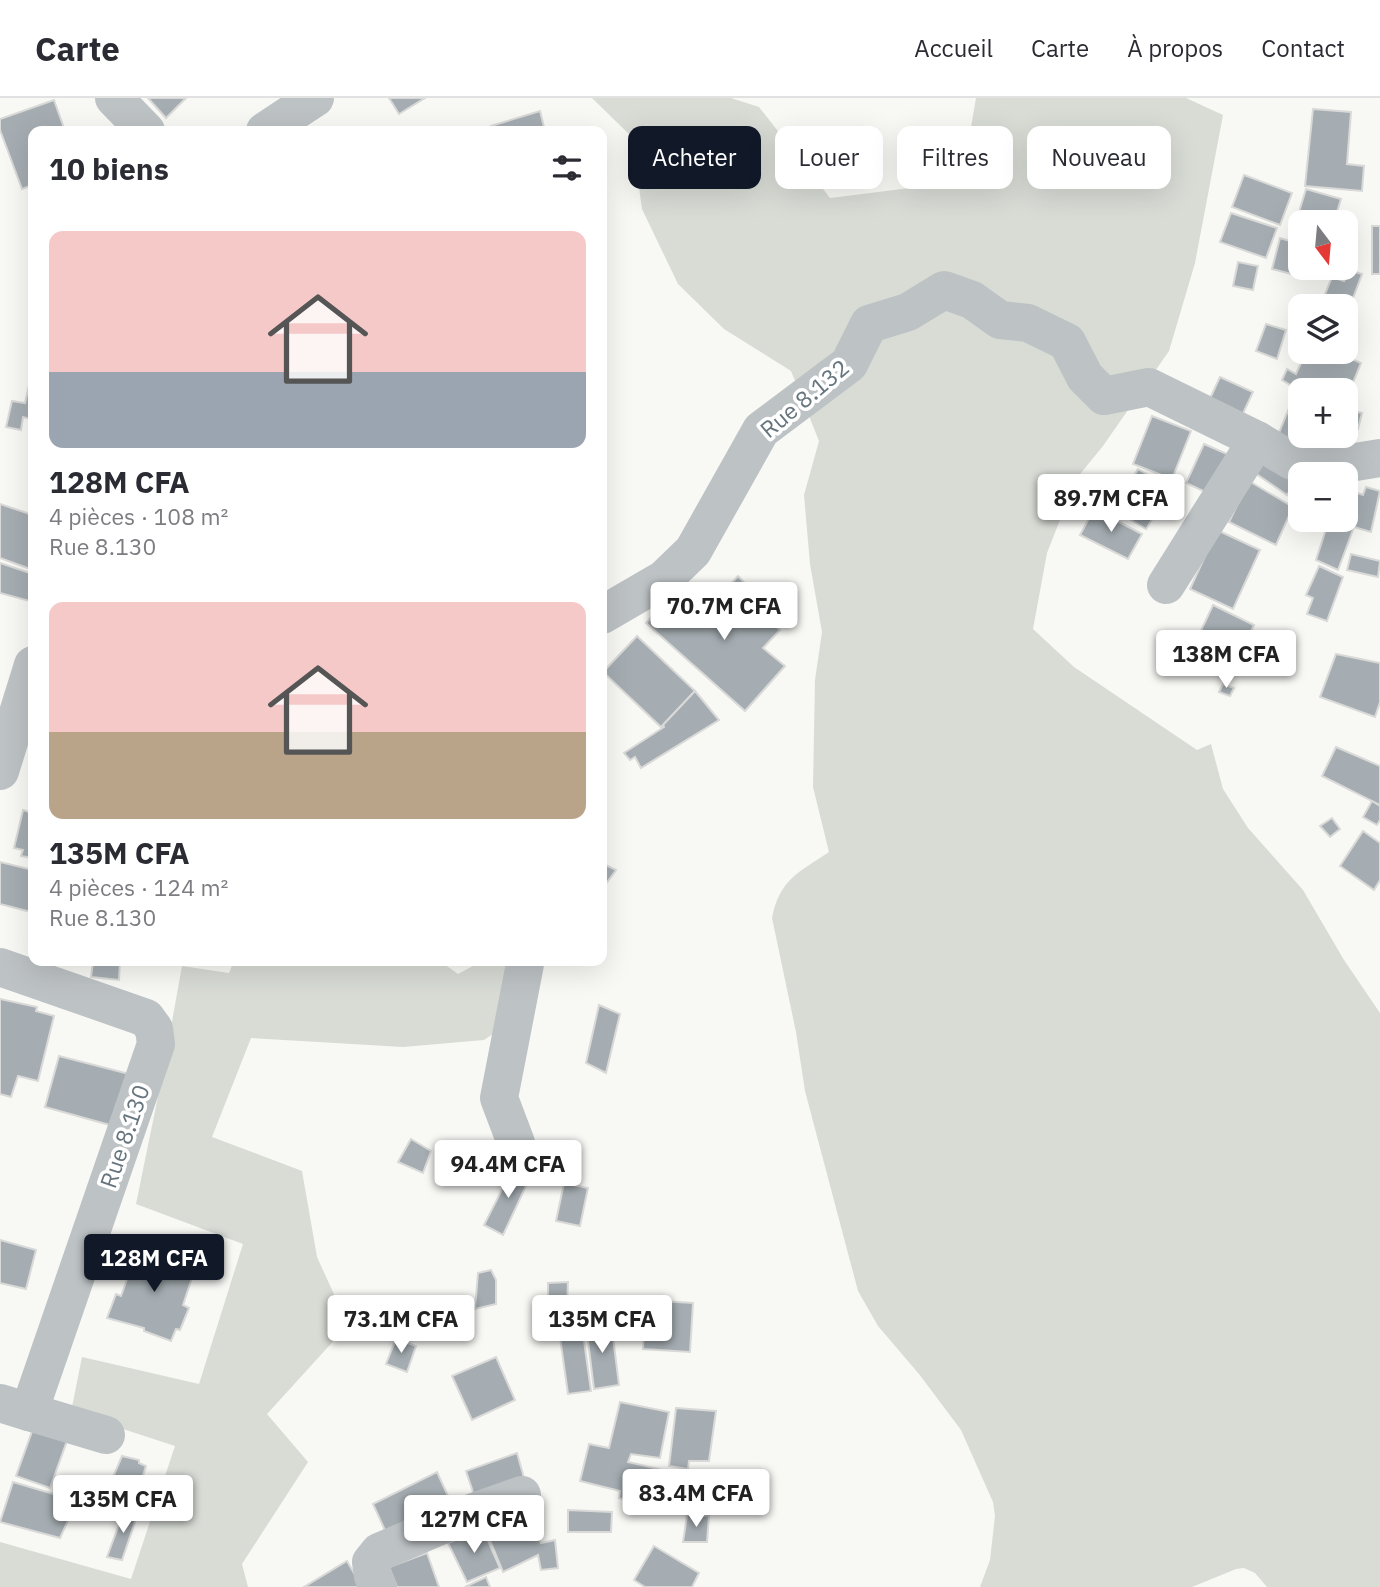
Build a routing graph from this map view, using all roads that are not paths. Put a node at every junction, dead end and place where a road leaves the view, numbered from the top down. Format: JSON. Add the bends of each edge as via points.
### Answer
{"nodes":[{"id":1,"x":114,"y":98,"type":"edge"},
{"id":2,"x":315,"y":98,"type":"edge"},
{"id":3,"x":141,"y":126,"type":"edge"},
{"id":4,"x":273,"y":126,"type":"edge"},
{"id":5,"x":1256,"y":440,"type":"junction"},
{"id":6,"x":1380,"y":458,"type":"edge"},
{"id":7,"x":1166,"y":585,"type":"dead end"},
{"id":8,"x":607,"y":612,"type":"edge"},
{"id":9,"x":24,"y":677,"type":"edge"},
{"id":10,"x":0,"y":771,"type":"edge"},
{"id":11,"x":525,"y":966,"type":"edge"},
{"id":12,"x":0,"y":967,"type":"edge"},
{"id":13,"x":516,"y":1143,"type":"dead end"},
{"id":14,"x":15,"y":1407,"type":"edge"},
{"id":15,"x":106,"y":1435,"type":"dead end"},
{"id":16,"x":522,"y":1495,"type":"dead end"},
{"id":17,"x":379,"y":1587,"type":"edge"}],
"edges":[{"from":1,"to":3,"type":"street"},
{"from":2,"to":4,"type":"street"},
{"from":5,"to":6,"type":"street","name":"Rue 8.132","via":[[1292,461],[1337,465]]},
{"from":5,"to":7,"type":"street"},
{"from":5,"to":8,"type":"street","name":"Rue 8.132","via":[[1149,387],[1104,396],[1085,377],[1067,342],[1028,323],[1000,320],[972,300],[944,290],[908,312],[869,324],[849,364],[761,430],[693,551],[664,579]]},
{"from":9,"to":10,"type":"street"},
{"from":11,"to":13,"type":"street","via":[[499,1098]]},
{"from":12,"to":14,"type":"street","name":"Rue 8.130","via":[[145,1018],[154,1029],[156,1044]]},
{"from":14,"to":15,"type":"street"},
{"from":16,"to":17,"type":"street","via":[[379,1552],[371,1562]]}]}
